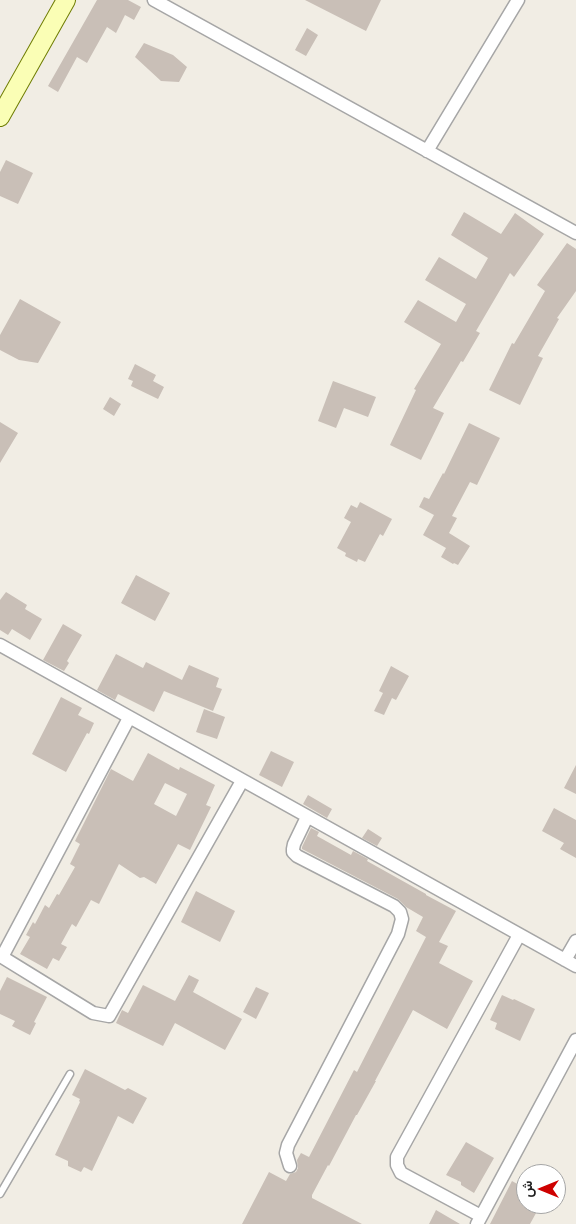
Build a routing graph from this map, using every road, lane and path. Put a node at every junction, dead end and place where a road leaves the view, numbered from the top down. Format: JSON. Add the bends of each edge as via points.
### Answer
{"nodes":[{"id":1,"x":66,"y":0,"type":"edge"},
{"id":2,"x":154,"y":0,"type":"edge"},
{"id":3,"x":518,"y":0,"type":"edge"},
{"id":4,"x":0,"y":117,"type":"edge"},
{"id":5,"x":427,"y":151,"type":"junction"},
{"id":6,"x":576,"y":233,"type":"edge"},
{"id":7,"x":0,"y":646,"type":"edge"},
{"id":8,"x":129,"y":718,"type":"junction"},
{"id":9,"x":242,"y":781,"type":"junction"},
{"id":10,"x":307,"y":817,"type":"junction"},
{"id":11,"x":519,"y":935,"type":"junction"},
{"id":12,"x":576,"y":941,"type":"edge"},
{"id":13,"x":571,"y":963,"type":"edge"},
{"id":14,"x":576,"y":1040,"type":"edge"},
{"id":15,"x":70,"y":1074,"type":"dead end"},
{"id":16,"x":290,"y":1166,"type":"dead end"},
{"id":17,"x":0,"y":1194,"type":"edge"},
{"id":18,"x":479,"y":1220,"type":"edge"}],
"edges":[{"from":1,"to":4,"type":"street"},
{"from":2,"to":5,"type":"street"},
{"from":3,"to":5,"type":"street"},
{"from":5,"to":6,"type":"street"},
{"from":7,"to":8,"type":"street"},
{"from":8,"to":9,"type":"street"},
{"from":8,"to":9,"type":"street","via":[[2,957],[93,1013],[109,1016]]},
{"from":9,"to":10,"type":"street"},
{"from":10,"to":11,"type":"street"},
{"from":10,"to":16,"type":"street","via":[[294,844],[297,856],[394,906],[402,920],[398,934],[288,1145],[286,1153]]},
{"from":11,"to":13,"type":"street"},
{"from":11,"to":18,"type":"street","via":[[397,1157],[401,1173]]},
{"from":12,"to":13,"type":"street"},
{"from":14,"to":18,"type":"street"},
{"from":15,"to":17,"type":"lane"}]}
